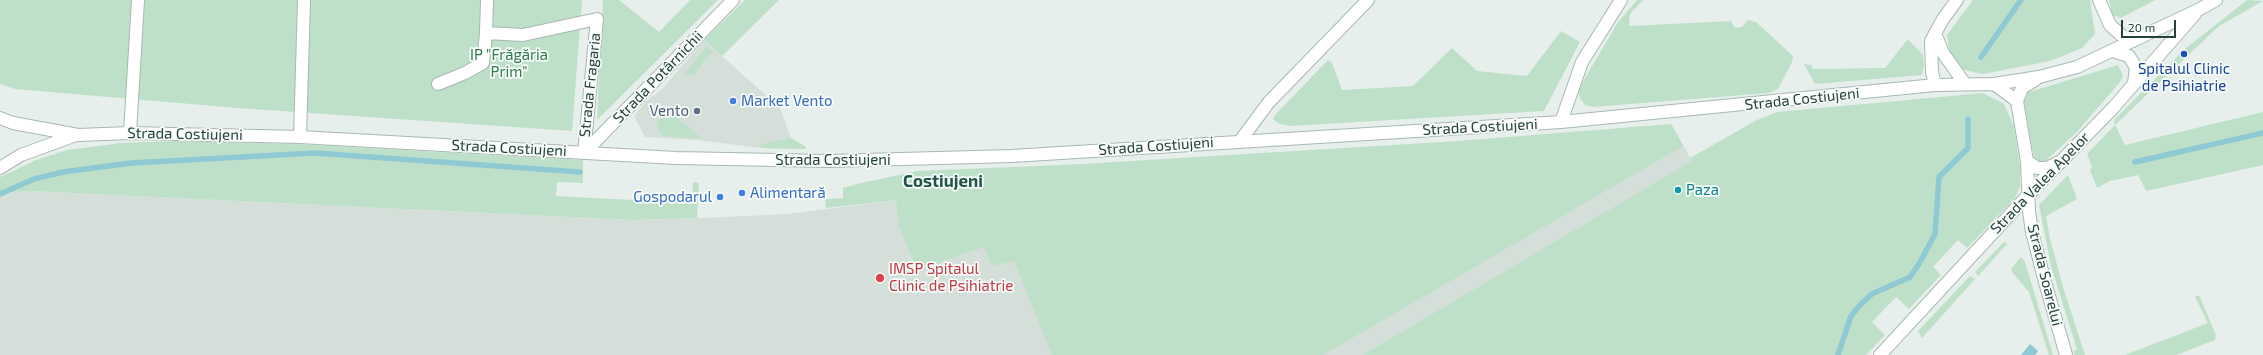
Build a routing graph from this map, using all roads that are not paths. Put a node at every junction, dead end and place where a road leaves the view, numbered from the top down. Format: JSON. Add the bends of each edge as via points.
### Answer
{"nodes":[{"id":1,"x":138,"y":0,"type":"edge"},
{"id":2,"x":304,"y":0,"type":"edge"},
{"id":3,"x":487,"y":0,"type":"edge"},
{"id":4,"x":733,"y":0,"type":"edge"},
{"id":5,"x":1368,"y":0,"type":"edge"},
{"id":6,"x":1621,"y":0,"type":"edge"},
{"id":7,"x":1957,"y":0,"type":"edge"},
{"id":8,"x":2099,"y":0,"type":"edge"},
{"id":9,"x":2216,"y":0,"type":"edge"},
{"id":10,"x":2198,"y":10,"type":"junction"},
{"id":11,"x":486,"y":33,"type":"junction"},
{"id":12,"x":1934,"y":33,"type":"junction"},
{"id":13,"x":2133,"y":41,"type":"junction"},
{"id":14,"x":2112,"y":51,"type":"junction"},
{"id":15,"x":2039,"y":77,"type":"junction"},
{"id":16,"x":2134,"y":83,"type":"junction"},
{"id":17,"x":438,"y":84,"type":"dead end"},
{"id":18,"x":1965,"y":84,"type":"junction"},
{"id":19,"x":1994,"y":84,"type":"junction"},
{"id":20,"x":1935,"y":85,"type":"junction"},
{"id":21,"x":2017,"y":101,"type":"junction"},
{"id":22,"x":0,"y":118,"type":"edge"},
{"id":23,"x":1561,"y":122,"type":"junction"},
{"id":24,"x":130,"y":133,"type":"junction"},
{"id":25,"x":78,"y":135,"type":"junction"},
{"id":26,"x":300,"y":136,"type":"junction"},
{"id":27,"x":1240,"y":141,"type":"junction"},
{"id":28,"x":584,"y":153,"type":"junction"},
{"id":29,"x":2027,"y":161,"type":"junction"},
{"id":30,"x":2061,"y":161,"type":"junction"},
{"id":31,"x":0,"y":168,"type":"edge"},
{"id":32,"x":2029,"y":194,"type":"junction"},
{"id":33,"x":1880,"y":355,"type":"edge"},
{"id":34,"x":2066,"y":355,"type":"edge"}],
"edges":[{"from":1,"to":24,"type":"street"},
{"from":2,"to":26,"type":"street"},
{"from":3,"to":11,"type":"street"},
{"from":4,"to":28,"type":"street","name":"Strada Potârnichii"},
{"from":5,"to":27,"type":"street","via":[[1269,102]]},
{"from":6,"to":23,"type":"street","via":[[1582,62]]},
{"from":7,"to":12,"type":"street"},
{"from":8,"to":13,"type":"street","via":[[2110,25]]},
{"from":9,"to":10,"type":"street","name":"Strada Costiujeni"},
{"from":10,"to":13,"type":"street","name":"Strada Costiujeni"},
{"from":10,"to":16,"type":"street","name":"Strada Valea Apelor"},
{"from":11,"to":17,"type":"street","via":[[483,63]]},
{"from":11,"to":28,"type":"street","name":"Strada Fragaria","via":[[523,35],[597,19]]},
{"from":12,"to":18,"type":"street","via":[[1943,54]]},
{"from":12,"to":20,"type":"street","via":[[1931,42]]},
{"from":13,"to":14,"type":"street","name":"Strada Costiujeni"},
{"from":14,"to":15,"type":"street","name":"Strada Costiujeni","via":[[2077,66]]},
{"from":14,"to":16,"type":"street","via":[[2129,56],[2136,68]]},
{"from":15,"to":19,"type":"street","name":"Strada Costiujeni"},
{"from":15,"to":21,"type":"street","via":[[2022,88]]},
{"from":16,"to":30,"type":"street","name":"Strada Valea Apelor"},
{"from":18,"to":19,"type":"street","name":"Strada Costiujeni"},
{"from":18,"to":20,"type":"street","name":"Strada Costiujeni"},
{"from":19,"to":21,"type":"street"},
{"from":20,"to":23,"type":"street","name":"Strada Costiujeni"},
{"from":21,"to":29,"type":"street","name":"Strada Soarelui"},
{"from":22,"to":25,"type":"street","name":"Strada Costiujeni","via":[[13,123]]},
{"from":23,"to":27,"type":"street","name":"Strada Costiujeni"},
{"from":24,"to":25,"type":"street","name":"Strada Costiujeni"},
{"from":24,"to":26,"type":"street","name":"Strada Costiujeni"},
{"from":25,"to":31,"type":"street","name":"Strada Costiujeni","via":[[21,155]]},
{"from":26,"to":28,"type":"street","name":"Strada Costiujeni"},
{"from":27,"to":28,"type":"street","name":"Strada Costiujeni","via":[[1012,156],[828,161]]},
{"from":29,"to":30,"type":"street","via":[[2037,168],[2047,168]]},
{"from":29,"to":32,"type":"street","name":"Strada Soarelui"},
{"from":30,"to":32,"type":"street","name":"Strada Valea Apelor"},
{"from":32,"to":33,"type":"street","name":"Strada Valea Apelor"},
{"from":32,"to":34,"type":"street","name":"Strada Soarelui","via":[[2032,232]]}]}
